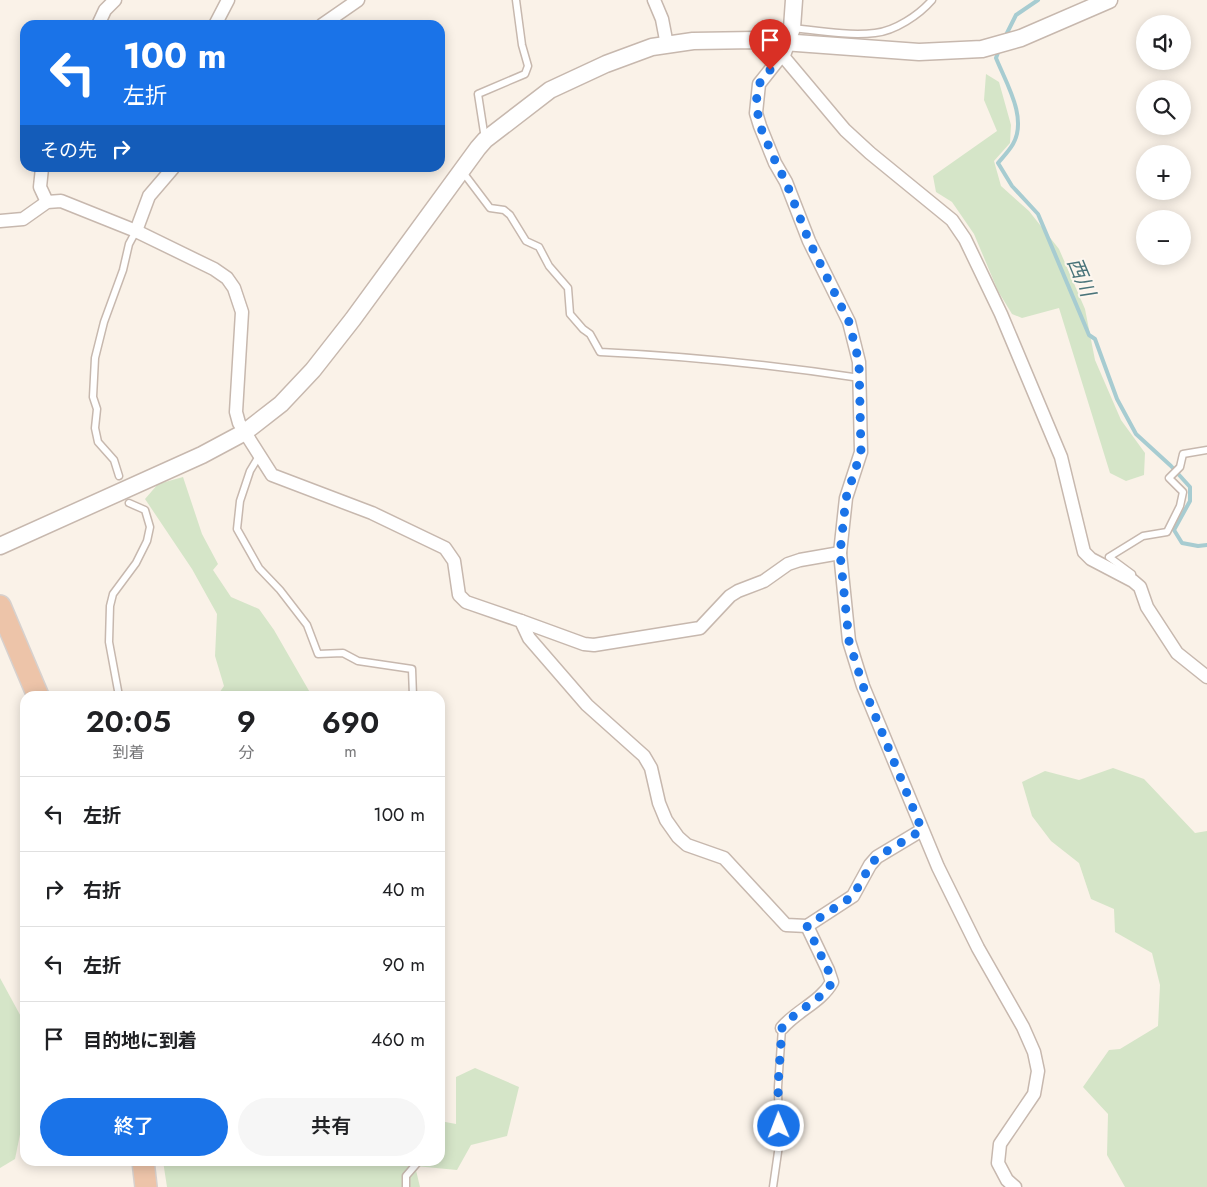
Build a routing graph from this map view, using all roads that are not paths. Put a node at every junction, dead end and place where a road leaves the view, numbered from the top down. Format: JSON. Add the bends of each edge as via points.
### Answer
{"nodes":[{"id":1,"x":115,"y":0,"type":"edge"},
{"id":2,"x":228,"y":0,"type":"edge"},
{"id":3,"x":358,"y":0,"type":"edge"},
{"id":4,"x":516,"y":0,"type":"edge"},
{"id":5,"x":654,"y":0,"type":"edge"},
{"id":6,"x":794,"y":0,"type":"edge"},
{"id":7,"x":932,"y":0,"type":"edge"},
{"id":8,"x":1109,"y":0,"type":"edge"},
{"id":9,"x":100,"y":20,"type":"edge"},
{"id":10,"x":218,"y":20,"type":"edge"},
{"id":11,"x":329,"y":20,"type":"edge"},
{"id":12,"x":787,"y":41,"type":"junction"},
{"id":13,"x":668,"y":45,"type":"junction"},
{"id":14,"x":485,"y":140,"type":"junction"},
{"id":15,"x":462,"y":171,"type":"junction"},
{"id":16,"x":42,"y":172,"type":"edge"},
{"id":17,"x":170,"y":172,"type":"edge"},
{"id":18,"x":47,"y":202,"type":"junction"},
{"id":19,"x":0,"y":221,"type":"edge"},
{"id":20,"x":136,"y":231,"type":"junction"},
{"id":21,"x":861,"y":378,"type":"junction"},
{"id":22,"x":245,"y":432,"type":"junction"},
{"id":23,"x":1207,"y":450,"type":"edge"},
{"id":24,"x":260,"y":456,"type":"junction"},
{"id":25,"x":120,"y":476,"type":"dead end"},
{"id":26,"x":129,"y":503,"type":"dead end"},
{"id":27,"x":0,"y":546,"type":"edge"},
{"id":28,"x":840,"y":553,"type":"junction"},
{"id":29,"x":1133,"y":581,"type":"junction"},
{"id":30,"x":0,"y":606,"type":"edge"},
{"id":31,"x":521,"y":621,"type":"junction"},
{"id":32,"x":1207,"y":677,"type":"edge"},
{"id":33,"x":36,"y":691,"type":"edge"},
{"id":34,"x":118,"y":691,"type":"edge"},
{"id":35,"x":413,"y":691,"type":"edge"},
{"id":36,"x":922,"y":830,"type":"junction"},
{"id":37,"x":807,"y":926,"type":"junction"},
{"id":38,"x":782,"y":1028,"type":"joint"},
{"id":39,"x":144,"y":1166,"type":"edge"},
{"id":40,"x":415,"y":1166,"type":"edge"},
{"id":41,"x":146,"y":1187,"type":"edge"},
{"id":42,"x":406,"y":1187,"type":"edge"},
{"id":43,"x":773,"y":1187,"type":"edge"},
{"id":44,"x":1015,"y":1187,"type":"edge"}],
"edges":[{"from":1,"to":9,"type":"street"},
{"from":2,"to":10,"type":"street"},
{"from":3,"to":11,"type":"street"},
{"from":4,"to":14,"type":"lane","via":[[528,66],[525,74],[478,94]]},
{"from":5,"to":13,"type":"street"},
{"from":6,"to":12,"type":"street"},
{"from":7,"to":12,"type":"lane","via":[[911,18],[876,33]]},
{"from":8,"to":12,"type":"street","via":[[1021,38],[982,49],[919,52]]},
{"from":12,"to":13,"type":"street","via":[[693,41]]},
{"from":12,"to":21,"type":"street","via":[[759,84],[756,112],[809,241],[849,322]]},
{"from":12,"to":29,"type":"street","via":[[846,130],[952,220],[965,239],[1001,314],[1061,457],[1084,552]]},
{"from":13,"to":14,"type":"street","via":[[652,47],[606,64],[550,90]]},
{"from":14,"to":15,"type":"street"},
{"from":15,"to":21,"type":"lane","via":[[490,208],[504,210],[526,241],[539,247],[549,266],[568,288],[570,314],[590,334],[600,352],[727,361]]},
{"from":15,"to":22,"type":"street","via":[[313,370],[281,404]]},
{"from":16,"to":18,"type":"street","via":[[40,188]]},
{"from":17,"to":20,"type":"street","via":[[149,196]]},
{"from":18,"to":19,"type":"street","via":[[23,219]]},
{"from":18,"to":20,"type":"street","via":[[61,201]]},
{"from":20,"to":22,"type":"street","via":[[214,269],[234,288],[242,312],[236,412]]},
{"from":20,"to":25,"type":"lane","via":[[129,244],[95,358],[95,428],[98,442],[114,460]]},
{"from":21,"to":28,"type":"street","via":[[861,452],[846,498]]},
{"from":22,"to":24,"type":"street"},
{"from":22,"to":27,"type":"street","via":[[202,455]]},
{"from":23,"to":29,"type":"lane","via":[[1183,454],[1180,467],[1169,478],[1183,492],[1167,532],[1143,536],[1108,556],[1132,574]]},
{"from":24,"to":31,"type":"street","via":[[278,479],[334,497],[445,548],[454,561],[459,595],[466,602]]},
{"from":24,"to":35,"type":"lane","via":[[250,471],[240,501],[237,528],[259,568],[307,624],[318,654],[343,653],[358,661],[412,669]]},
{"from":26,"to":34,"type":"lane","via":[[145,510],[150,527],[136,563],[113,594],[110,606],[109,642]]},
{"from":28,"to":31,"type":"street","via":[[788,564],[764,581],[730,596],[706,624],[694,630],[594,645]]},
{"from":28,"to":36,"type":"street","via":[[849,641],[863,686]]},
{"from":29,"to":32,"type":"street","via":[[1140,586],[1147,606],[1177,653]]},
{"from":30,"to":33,"type":"highway"},
{"from":31,"to":37,"type":"street","via":[[528,638],[587,705],[644,756],[651,768],[666,820],[678,837],[687,845],[724,858],[786,925]]},
{"from":36,"to":37,"type":"street","via":[[877,857],[853,896]]},
{"from":36,"to":44,"type":"street","via":[[978,948],[1034,1052],[1038,1071],[1034,1094],[1000,1144],[998,1163]]},
{"from":37,"to":38,"type":"street","via":[[832,982],[827,991]]},
{"from":38,"to":43,"type":"lane","via":[[778,1086],[779,1145]]},
{"from":39,"to":41,"type":"highway"},
{"from":40,"to":42,"type":"lane","via":[[406,1176]]}]}
